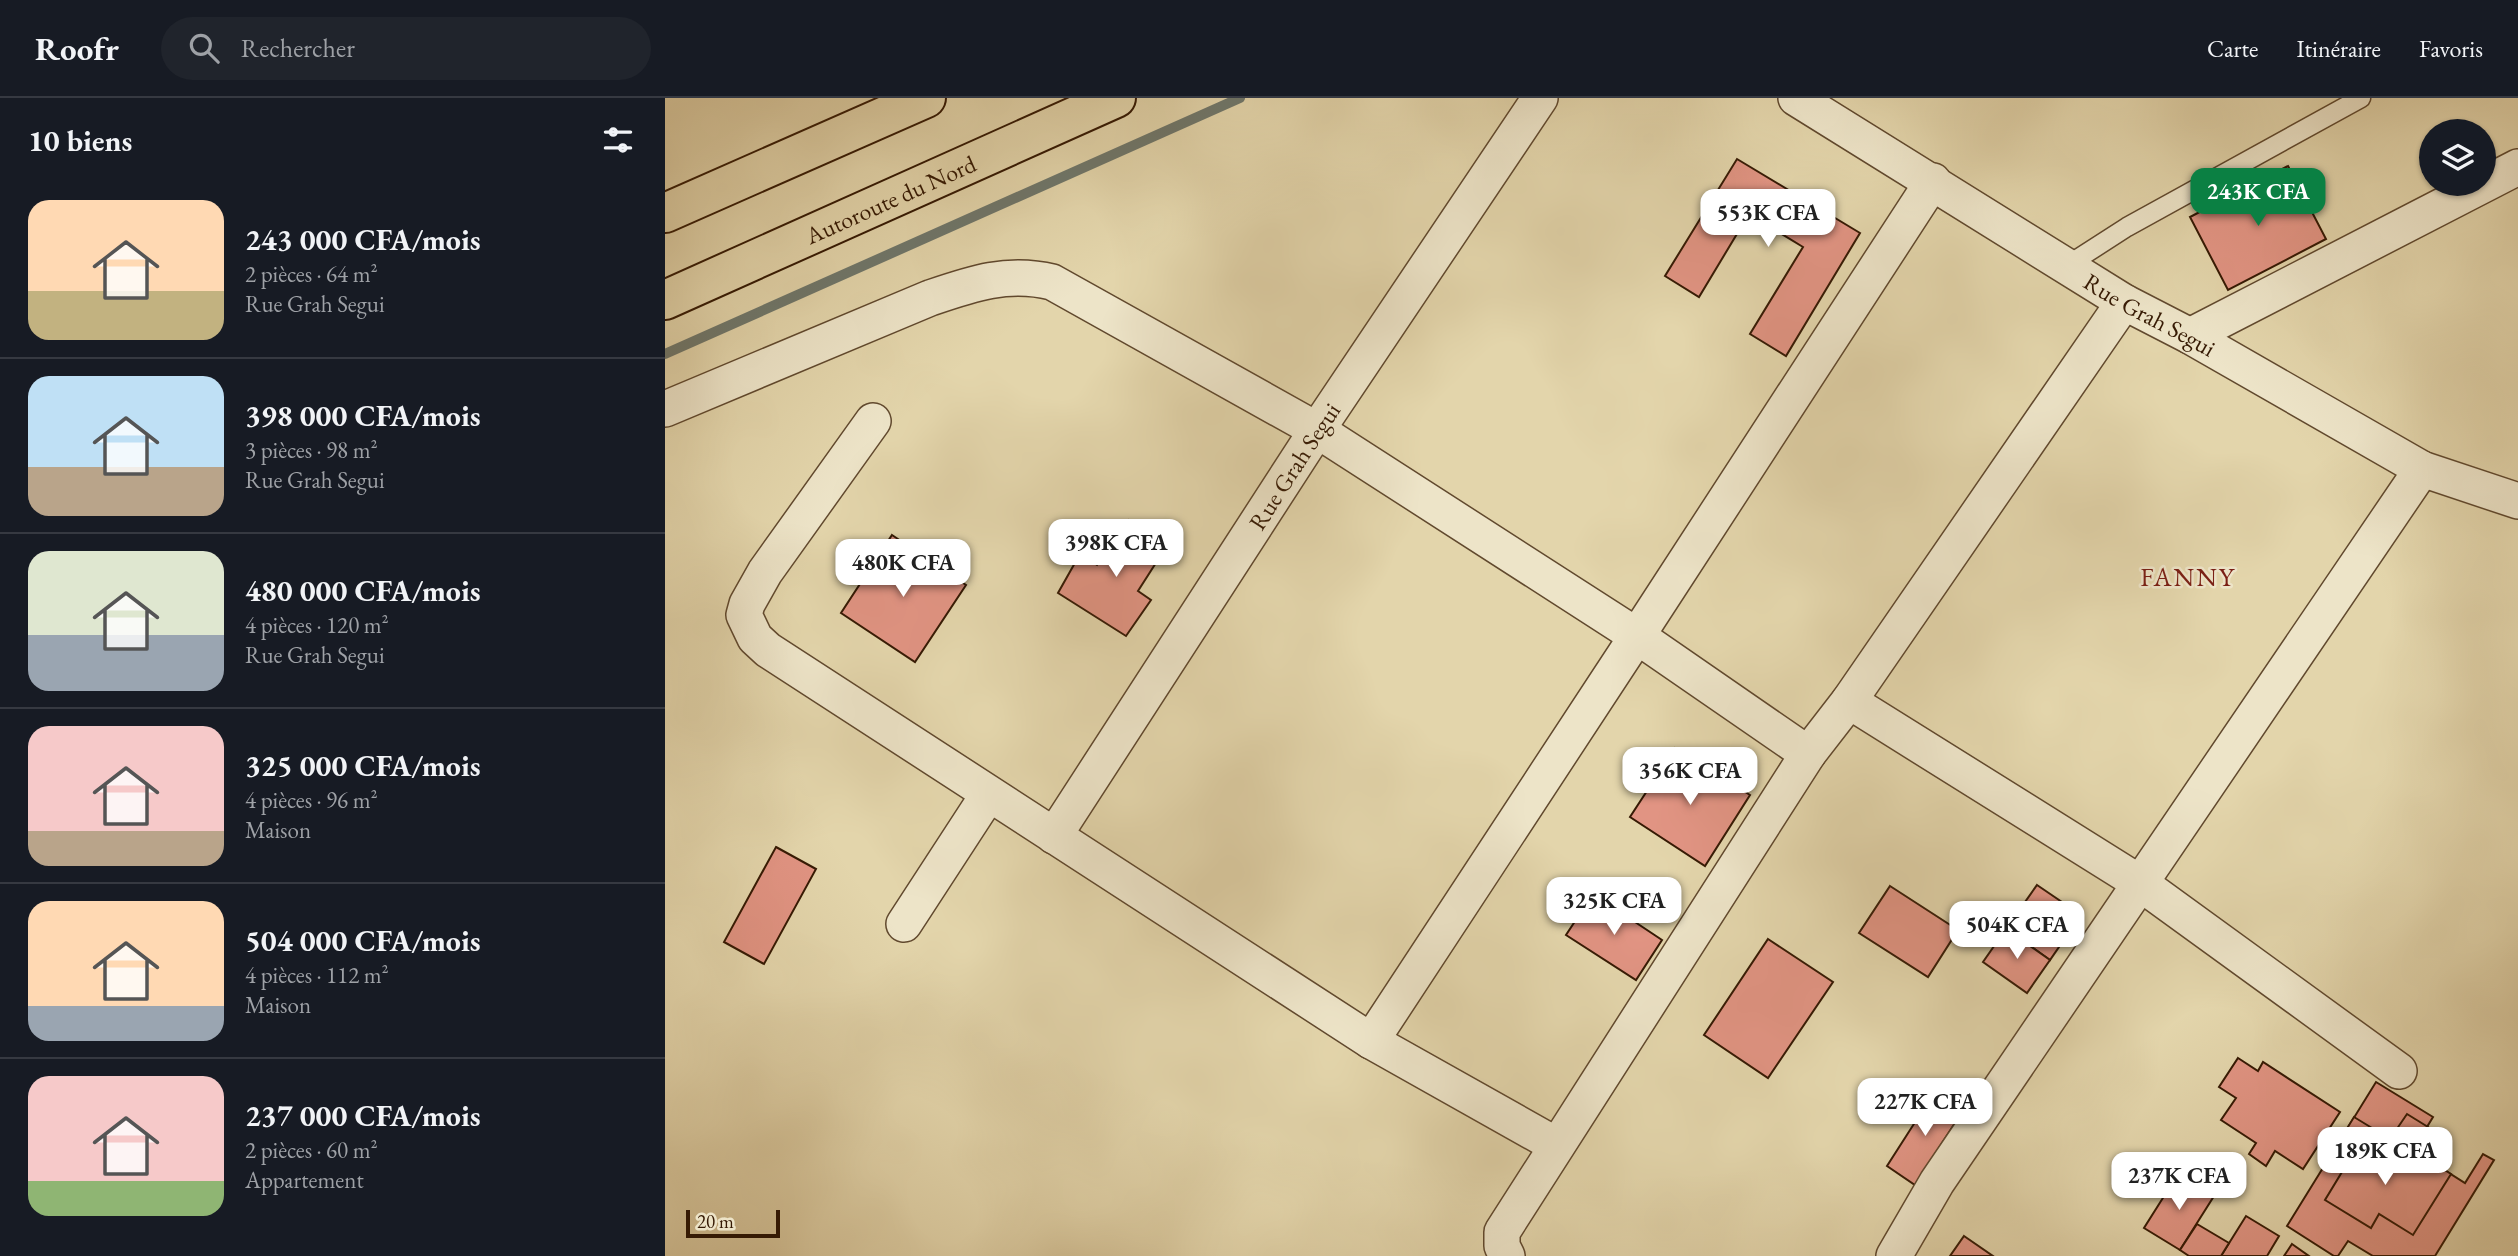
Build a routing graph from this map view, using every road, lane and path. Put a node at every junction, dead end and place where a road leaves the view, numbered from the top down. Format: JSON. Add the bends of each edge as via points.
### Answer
{"nodes":[{"id":1,"x":926,"y":98,"type":"edge"},
{"id":2,"x":1116,"y":98,"type":"edge"},
{"id":3,"x":1540,"y":98,"type":"edge"},
{"id":4,"x":1796,"y":98,"type":"edge"},
{"id":5,"x":2361,"y":98,"type":"edge"},
{"id":6,"x":2518,"y":167,"type":"edge"},
{"id":7,"x":1933,"y":181,"type":"junction"},
{"id":8,"x":665,"y":213,"type":"edge"},
{"id":9,"x":2068,"y":265,"type":"junction"},
{"id":10,"x":665,"y":300,"type":"edge"},
{"id":11,"x":2124,"y":302,"type":"junction"},
{"id":12,"x":2190,"y":336,"type":"junction"},
{"id":13,"x":665,"y":409,"type":"edge"},
{"id":14,"x":873,"y":421,"type":"dead end"},
{"id":15,"x":1317,"y":430,"type":"junction"},
{"id":16,"x":2422,"y":469,"type":"junction"},
{"id":17,"x":2518,"y":501,"type":"edge"},
{"id":18,"x":1637,"y":636,"type":"junction"},
{"id":19,"x":1849,"y":701,"type":"junction"},
{"id":20,"x":1808,"y":754,"type":"junction"},
{"id":21,"x":988,"y":794,"type":"junction"},
{"id":22,"x":1054,"y":836,"type":"junction"},
{"id":23,"x":2140,"y":883,"type":"junction"},
{"id":24,"x":904,"y":924,"type":"dead end"},
{"id":25,"x":1371,"y":1041,"type":"junction"},
{"id":26,"x":2399,"y":1071,"type":"dead end"},
{"id":27,"x":1556,"y":1145,"type":"junction"},
{"id":28,"x":1507,"y":1256,"type":"edge"},
{"id":29,"x":1894,"y":1256,"type":"edge"}],
"edges":[{"from":1,"to":8,"type":"highway"},
{"from":2,"to":10,"type":"highway","name":"Autoroute du Nord"},
{"from":3,"to":15,"type":"street","name":"Rue Grah Segui"},
{"from":4,"to":7,"type":"street","name":"Rue Grah Segui"},
{"from":5,"to":9,"type":"lane","via":[[2127,227]]},
{"from":6,"to":12,"type":"street"},
{"from":7,"to":9,"type":"street","name":"Rue Grah Segui"},
{"from":7,"to":18,"type":"street"},
{"from":9,"to":11,"type":"street","name":"Rue Grah Segui"},
{"from":11,"to":12,"type":"street","name":"Rue Grah Segui"},
{"from":11,"to":19,"type":"street"},
{"from":12,"to":16,"type":"street","name":"Rue Grah Segui"},
{"from":13,"to":15,"type":"street","via":[[930,298],[968,285],[1030,277],[1052,282]]},
{"from":14,"to":21,"type":"street","via":[[765,572],[747,604],[746,623],[768,650]]},
{"from":15,"to":18,"type":"street"},
{"from":15,"to":22,"type":"street","name":"Rue Grah Segui"},
{"from":16,"to":17,"type":"street","name":"Rue Grah Segui"},
{"from":16,"to":23,"type":"street"},
{"from":18,"to":20,"type":"street"},
{"from":18,"to":25,"type":"street"},
{"from":19,"to":20,"type":"street"},
{"from":19,"to":23,"type":"street"},
{"from":20,"to":27,"type":"street"},
{"from":21,"to":22,"type":"street"},
{"from":21,"to":24,"type":"street"},
{"from":22,"to":25,"type":"street"},
{"from":23,"to":26,"type":"street"},
{"from":23,"to":29,"type":"street","via":[[1937,1182]]},
{"from":25,"to":27,"type":"street"},
{"from":27,"to":28,"type":"street","via":[[1502,1232]]}]}
